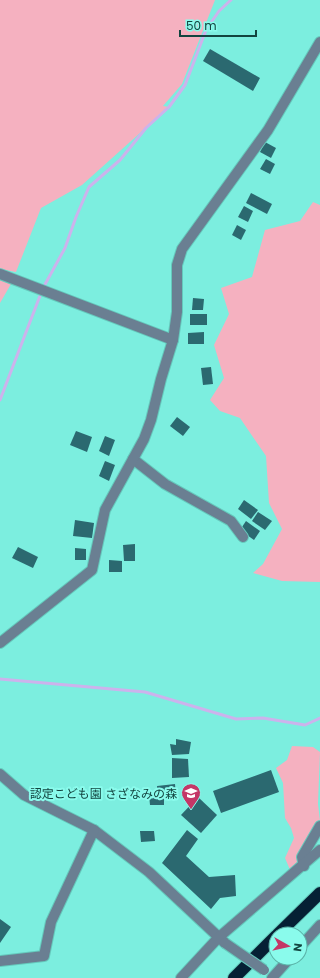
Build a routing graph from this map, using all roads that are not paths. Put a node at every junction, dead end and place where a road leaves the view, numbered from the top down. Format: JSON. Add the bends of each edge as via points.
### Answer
{"nodes":[{"id":1,"x":320,"y":42,"type":"edge"},
{"id":2,"x":0,"y":274,"type":"edge"},
{"id":3,"x":173,"y":340,"type":"junction"},
{"id":4,"x":133,"y":460,"type":"junction"},
{"id":5,"x":243,"y":537,"type":"dead end"},
{"id":6,"x":0,"y":642,"type":"edge"},
{"id":7,"x":0,"y":774,"type":"edge"},
{"id":8,"x":320,"y":826,"type":"edge"},
{"id":9,"x":94,"y":830,"type":"junction"},
{"id":10,"x":320,"y":850,"type":"edge"},
{"id":11,"x":304,"y":866,"type":"junction"},
{"id":12,"x":320,"y":893,"type":"edge"},
{"id":13,"x":320,"y":925,"type":"edge"},
{"id":14,"x":286,"y":926,"type":"edge"},
{"id":15,"x":308,"y":938,"type":"edge"},
{"id":16,"x":222,"y":941,"type":"junction"},
{"id":17,"x":268,"y":944,"type":"edge"},
{"id":18,"x":0,"y":961,"type":"edge"},
{"id":19,"x":284,"y":966,"type":"edge"},
{"id":20,"x":275,"y":977,"type":"edge"},
{"id":21,"x":181,"y":978,"type":"edge"},
{"id":22,"x":234,"y":978,"type":"edge"}],
"edges":[{"from":1,"to":3,"type":"street","via":[[268,130],[182,249],[177,265],[177,312]]},
{"from":2,"to":3,"type":"street"},
{"from":3,"to":4,"type":"street","via":[[151,420]]},
{"from":4,"to":5,"type":"street","via":[[165,484],[231,521]]},
{"from":4,"to":6,"type":"street","via":[[105,510],[92,570]]},
{"from":7,"to":9,"type":"street","via":[[24,795]]},
{"from":8,"to":11,"type":"street","via":[[302,857]]},
{"from":9,"to":16,"type":"street","via":[[149,872]]},
{"from":9,"to":18,"type":"street","via":[[51,922],[44,956]]},
{"from":10,"to":11,"type":"street"},
{"from":11,"to":16,"type":"street"},
{"from":12,"to":14,"type":"highway"},
{"from":13,"to":15,"type":"street"},
{"from":16,"to":20,"type":"street","bridge":true},
{"from":16,"to":21,"type":"street"},
{"from":17,"to":22,"type":"highway"},
{"from":19,"to":20,"type":"street"}]}
